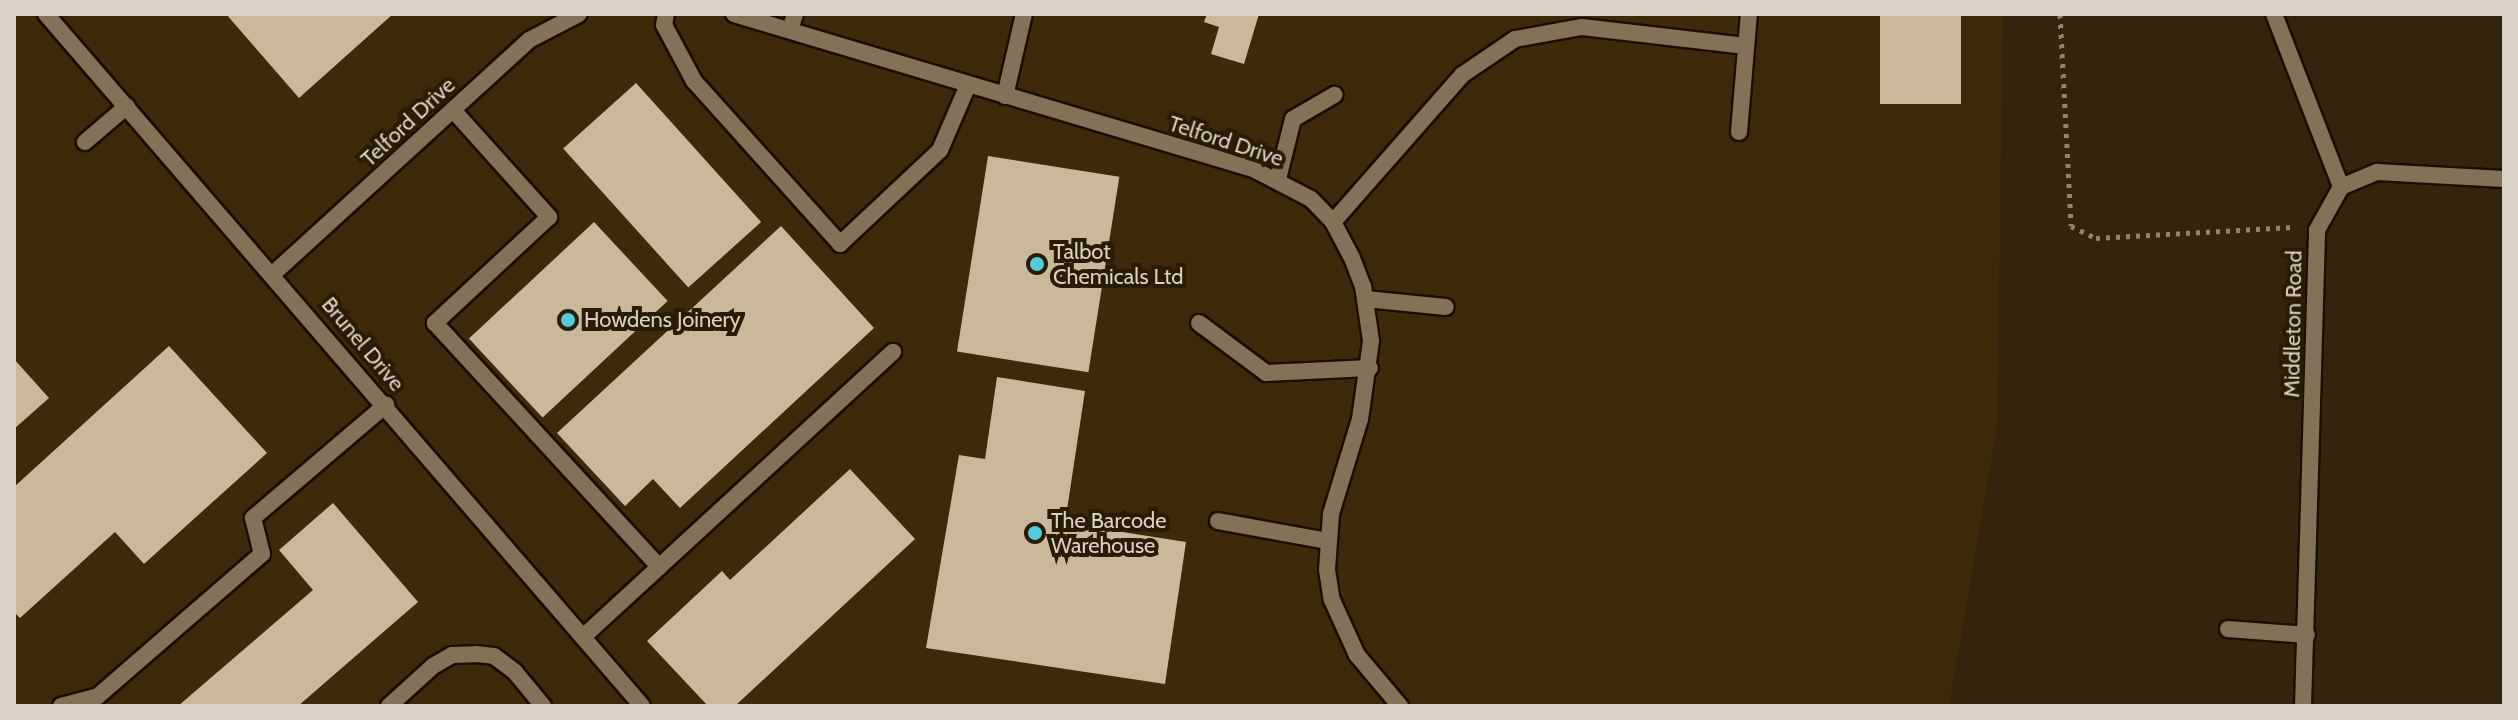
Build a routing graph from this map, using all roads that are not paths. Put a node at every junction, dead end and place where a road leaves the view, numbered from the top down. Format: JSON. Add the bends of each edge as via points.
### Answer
{"nodes":[{"id":1,"x":46,"y":14,"type":"edge"},
{"id":2,"x":579,"y":14,"type":"edge"},
{"id":3,"x":666,"y":14,"type":"edge"},
{"id":4,"x":734,"y":14,"type":"edge"},
{"id":5,"x":1024,"y":14,"type":"edge"},
{"id":6,"x":1749,"y":14,"type":"edge"},
{"id":7,"x":2274,"y":14,"type":"edge"},
{"id":8,"x":793,"y":21,"type":"edge"},
{"id":9,"x":1746,"y":46,"type":"junction"},
{"id":10,"x":968,"y":85,"type":"junction"},
{"id":11,"x":1334,"y":95,"type":"dead end"},
{"id":12,"x":1005,"y":96,"type":"junction"},
{"id":13,"x":127,"y":106,"type":"junction"},
{"id":14,"x":453,"y":110,"type":"junction"},
{"id":15,"x":1739,"y":132,"type":"dead end"},
{"id":16,"x":85,"y":142,"type":"dead end"},
{"id":17,"x":1278,"y":179,"type":"junction"},
{"id":18,"x":2504,"y":179,"type":"edge"},
{"id":19,"x":2341,"y":187,"type":"junction"},
{"id":20,"x":1333,"y":222,"type":"junction"},
{"id":21,"x":274,"y":273,"type":"junction"},
{"id":22,"x":1366,"y":299,"type":"junction"},
{"id":23,"x":1446,"y":307,"type":"dead end"},
{"id":24,"x":1199,"y":323,"type":"dead end"},
{"id":25,"x":893,"y":352,"type":"dead end"},
{"id":26,"x":1370,"y":368,"type":"junction"},
{"id":27,"x":386,"y":405,"type":"junction"},
{"id":28,"x":1218,"y":521,"type":"dead end"},
{"id":29,"x":1327,"y":541,"type":"junction"},
{"id":30,"x":659,"y":567,"type":"junction"},
{"id":31,"x":2228,"y":629,"type":"dead end"},
{"id":32,"x":2307,"y":635,"type":"junction"},
{"id":33,"x":583,"y":637,"type":"junction"},
{"id":34,"x":61,"y":706,"type":"edge"},
{"id":35,"x":389,"y":706,"type":"edge"},
{"id":36,"x":543,"y":706,"type":"edge"},
{"id":37,"x":642,"y":706,"type":"edge"},
{"id":38,"x":1400,"y":706,"type":"edge"},
{"id":39,"x":2303,"y":706,"type":"edge"}],
"edges":[{"from":1,"to":13,"type":"street","name":"Brunel Drive"},
{"from":2,"to":14,"type":"street","name":"Telford Drive","via":[[529,40]]},
{"from":3,"to":10,"type":"street","via":[[664,25],[694,81],[840,244],[940,150]]},
{"from":4,"to":8,"type":"street","name":"Telford Drive"},
{"from":5,"to":12,"type":"street"},
{"from":6,"to":9,"type":"street"},
{"from":7,"to":19,"type":"street"},
{"from":8,"to":10,"type":"street","name":"Telford Drive"},
{"from":9,"to":15,"type":"street"},
{"from":9,"to":20,"type":"street","via":[[1582,27],[1515,39],[1462,75]]},
{"from":10,"to":12,"type":"street","name":"Telford Drive"},
{"from":11,"to":17,"type":"street","via":[[1293,119]]},
{"from":12,"to":17,"type":"street","name":"Telford Drive"},
{"from":13,"to":16,"type":"street"},
{"from":13,"to":21,"type":"street","name":"Brunel Drive"},
{"from":14,"to":21,"type":"street","name":"Telford Drive"},
{"from":14,"to":30,"type":"street","via":[[549,217],[435,323]]},
{"from":17,"to":20,"type":"street","name":"Telford Drive","via":[[1311,199]]},
{"from":18,"to":19,"type":"street","via":[[2377,172]]},
{"from":19,"to":32,"type":"street","name":"Middleton Road","via":[[2317,230]]},
{"from":20,"to":22,"type":"street","name":"Telford Drive"},
{"from":21,"to":27,"type":"street","name":"Brunel Drive"},
{"from":22,"to":23,"type":"street"},
{"from":22,"to":26,"type":"street","name":"Telford Drive"},
{"from":24,"to":26,"type":"street","via":[[1266,373]]},
{"from":25,"to":30,"type":"street"},
{"from":26,"to":29,"type":"street","name":"Telford Drive"},
{"from":27,"to":33,"type":"street","name":"Brunel Drive"},
{"from":27,"to":34,"type":"street","via":[[253,518],[262,554],[98,696]]},
{"from":28,"to":29,"type":"street"},
{"from":29,"to":38,"type":"street","name":"Telford Drive","via":[[1327,570],[1342,630]]},
{"from":30,"to":33,"type":"street"},
{"from":31,"to":32,"type":"street"},
{"from":32,"to":39,"type":"street","name":"Middleton Road"},
{"from":33,"to":37,"type":"street","name":"Brunel Drive"},
{"from":35,"to":36,"type":"street","via":[[433,666],[452,655],[476,654],[494,656],[515,672]]}]}
